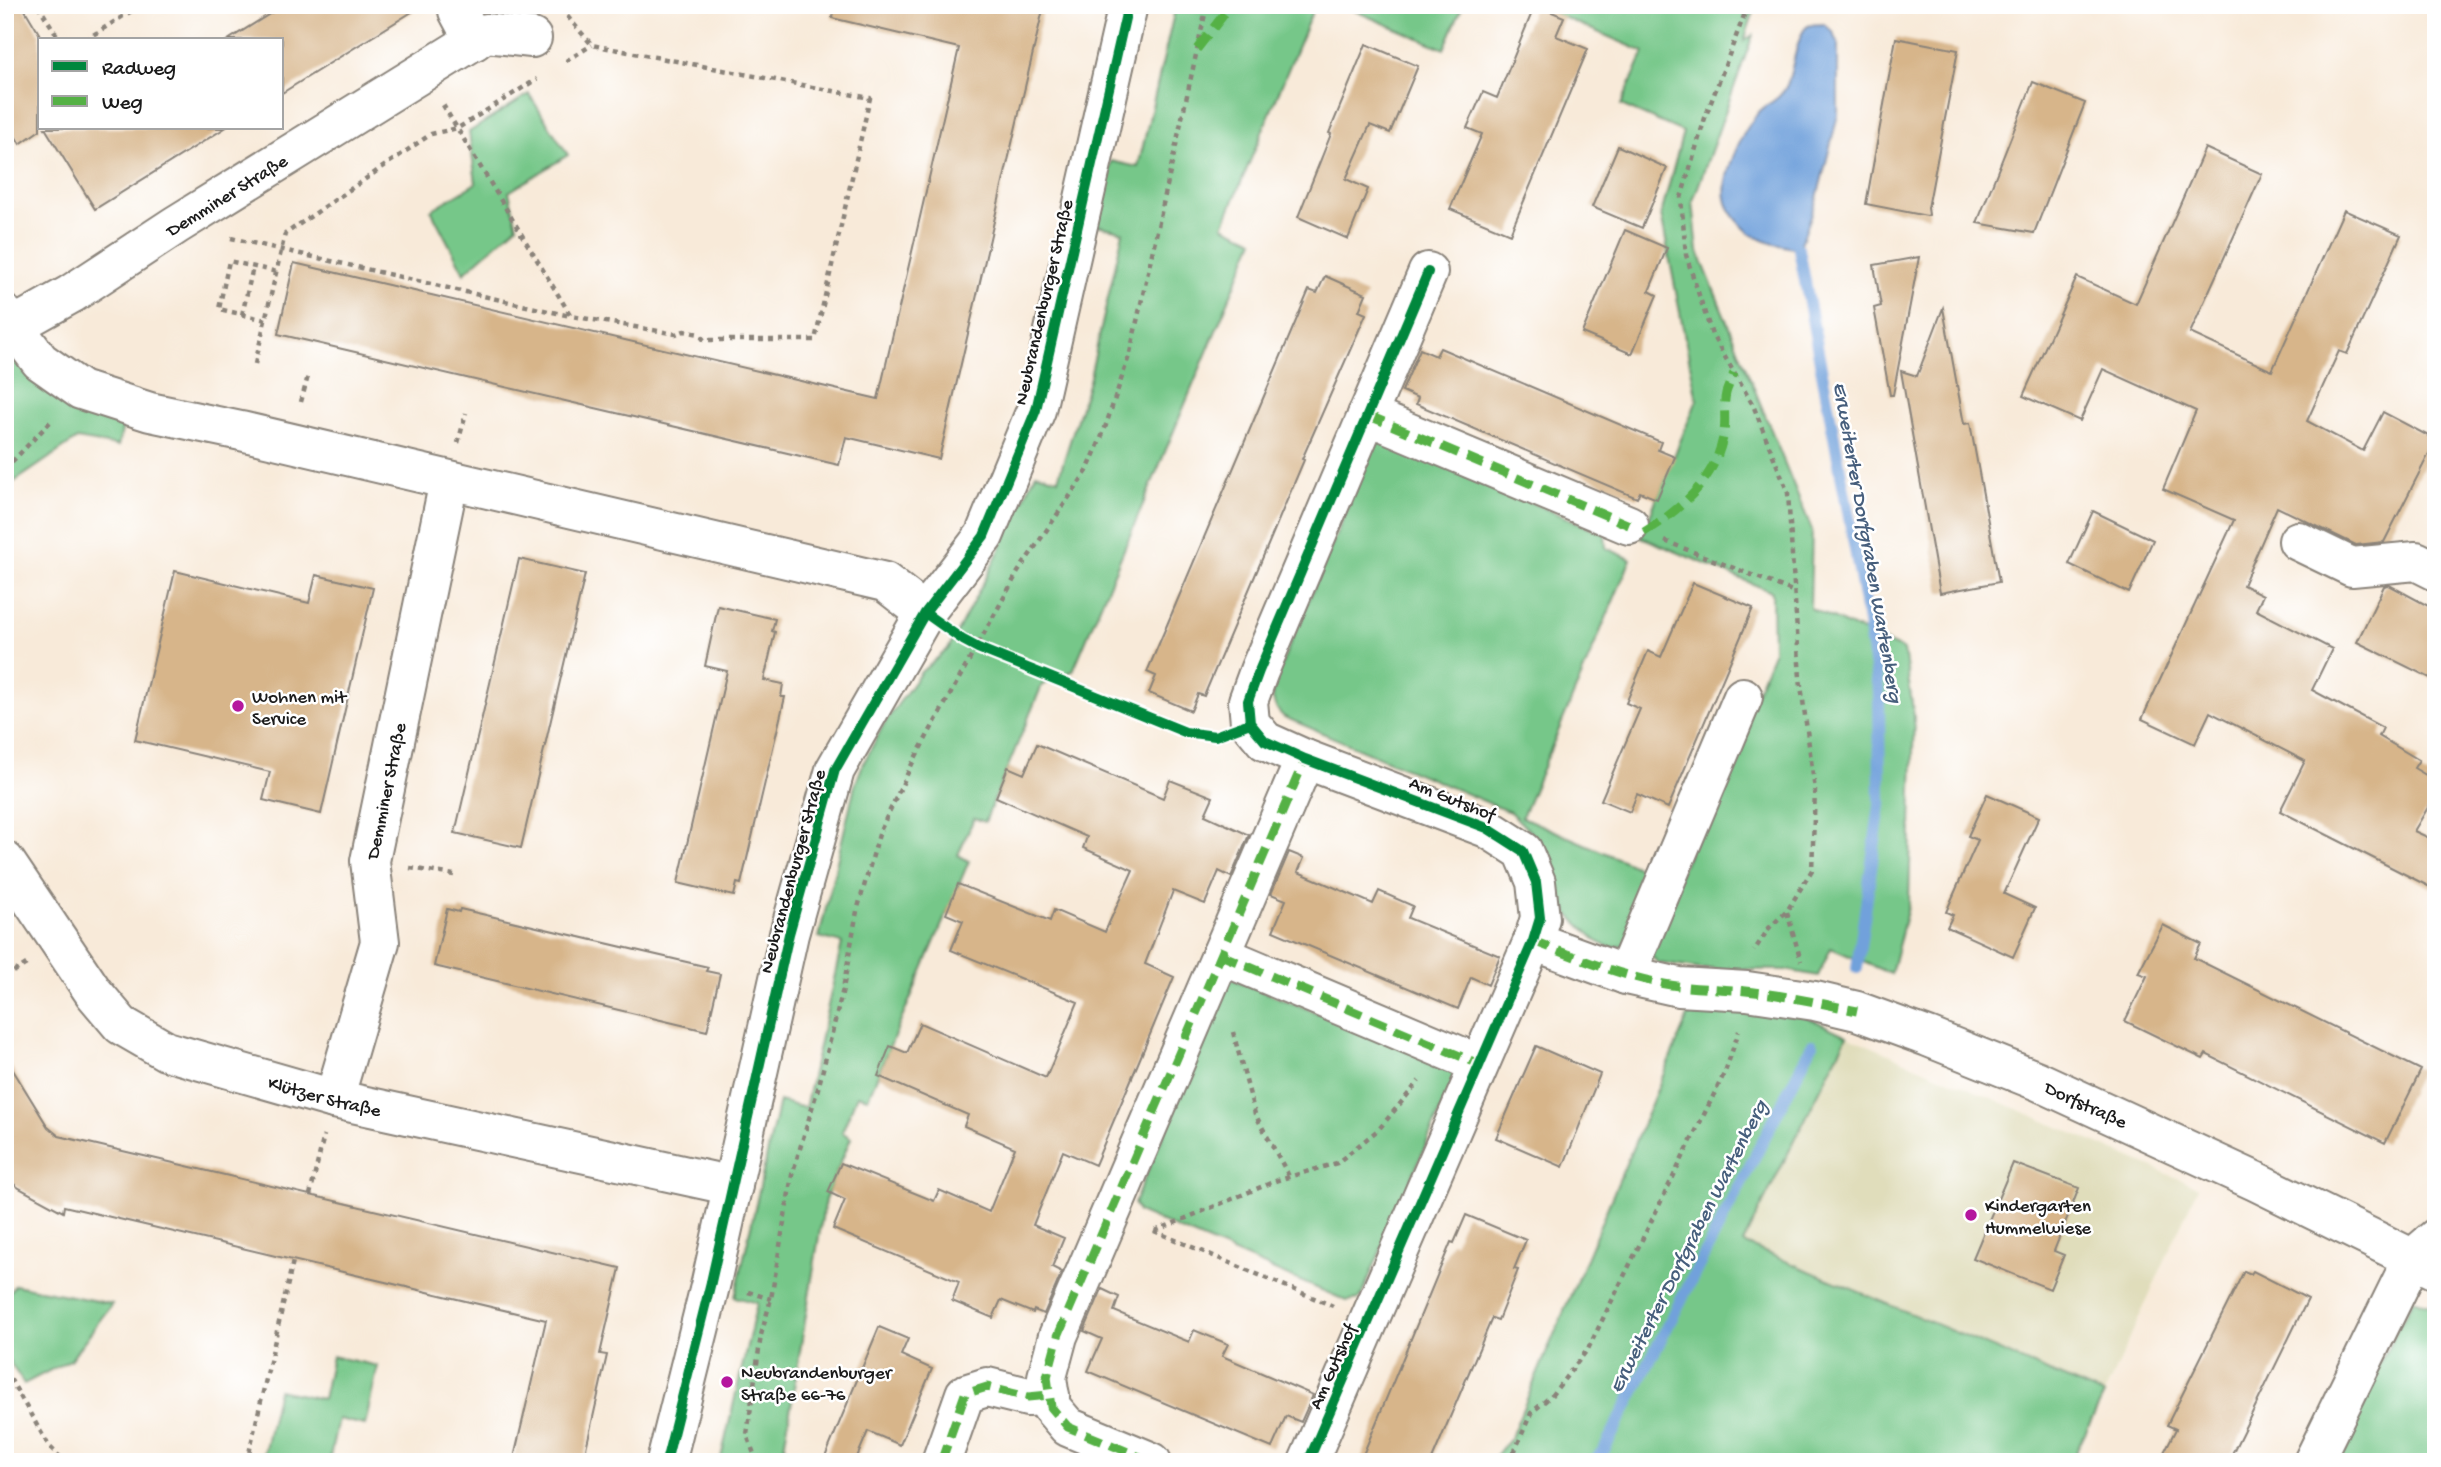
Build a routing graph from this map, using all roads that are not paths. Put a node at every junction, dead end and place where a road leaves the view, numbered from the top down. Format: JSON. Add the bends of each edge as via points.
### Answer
{"nodes":[{"id":1,"x":1128,"y":5,"type":"edge"},
{"id":2,"x":532,"y":38,"type":"dead end"},
{"id":3,"x":1428,"y":272,"type":"dead end"},
{"id":4,"x":9,"y":321,"type":"edge"},
{"id":5,"x":1367,"y":415,"type":"junction"},
{"id":6,"x":449,"y":481,"type":"junction"},
{"id":7,"x":1629,"y":525,"type":"road end"},
{"id":8,"x":2298,"y":541,"type":"dead end"},
{"id":9,"x":2436,"y":571,"type":"edge"},
{"id":10,"x":925,"y":613,"type":"junction"},
{"id":11,"x":1743,"y":697,"type":"dead end"},
{"id":12,"x":1305,"y":759,"type":"junction"},
{"id":13,"x":5,"y":861,"type":"edge"},
{"id":14,"x":1533,"y":941,"type":"junction"},
{"id":15,"x":1221,"y":955,"type":"junction"},
{"id":16,"x":1626,"y":975,"type":"junction"},
{"id":17,"x":1462,"y":1057,"type":"junction"},
{"id":18,"x":334,"y":1099,"type":"junction"},
{"id":19,"x":733,"y":1186,"type":"junction"},
{"id":20,"x":2428,"y":1255,"type":"edge"},
{"id":21,"x":1050,"y":1395,"type":"junction"},
{"id":22,"x":666,"y":1462,"type":"edge"},
{"id":23,"x":941,"y":1462,"type":"edge"},
{"id":24,"x":1152,"y":1462,"type":"edge"},
{"id":25,"x":1308,"y":1462,"type":"edge"},
{"id":26,"x":2313,"y":1462,"type":"edge"}],
"edges":[{"from":1,"to":10,"type":"street","name":"Neubrandenburger Straße","via":[[1036,410],[984,537]]},
{"from":2,"to":4,"type":"street","name":"Demminer Straße","via":[[466,26],[71,294]]},
{"from":3,"to":5,"type":"street","name":"Am Gutshof"},
{"from":4,"to":6,"type":"street","name":"Demminer Straße","via":[[40,360],[81,390],[150,412]]},
{"from":5,"to":7,"type":"street"},
{"from":5,"to":12,"type":"street","name":"Am Gutshof","via":[[1248,701],[1250,723],[1265,741]]},
{"from":6,"to":10,"type":"street","name":"Demminer Straße","via":[[885,582]]},
{"from":6,"to":18,"type":"street","name":"Demminer Straße","via":[[370,861],[380,942]]},
{"from":8,"to":9,"type":"street","via":[[2352,566],[2416,561]]},
{"from":10,"to":19,"type":"street","name":"Neubrandenburger Straße","via":[[835,770],[789,934]]},
{"from":11,"to":16,"type":"street"},
{"from":12,"to":14,"type":"street","name":"Am Gutshof","via":[[1487,828],[1523,851],[1536,882],[1540,918]]},
{"from":12,"to":15,"type":"street"},
{"from":13,"to":18,"type":"street","name":"Klützer Straße","via":[[83,980],[121,1025],[166,1051]]},
{"from":14,"to":16,"type":"street"},
{"from":14,"to":17,"type":"street","name":"Am Gutshof"},
{"from":15,"to":17,"type":"street"},
{"from":15,"to":21,"type":"street","via":[[1058,1336],[1047,1377]]},
{"from":16,"to":20,"type":"street","name":"Dorfstraße","via":[[1679,987],[1747,991],[1857,1011],[2050,1086]]},
{"from":17,"to":25,"type":"street","name":"Am Gutshof","via":[[1369,1321]]},
{"from":18,"to":19,"type":"street","name":"Klützer Straße"},
{"from":19,"to":22,"type":"street","name":"Neubrandenburger Straße"},
{"from":20,"to":26,"type":"street","name":"Dorfstraße"},
{"from":21,"to":23,"type":"street","via":[[1028,1397],[987,1387],[965,1394]]},
{"from":21,"to":24,"type":"street","via":[[1051,1407],[1068,1427]]}]}
